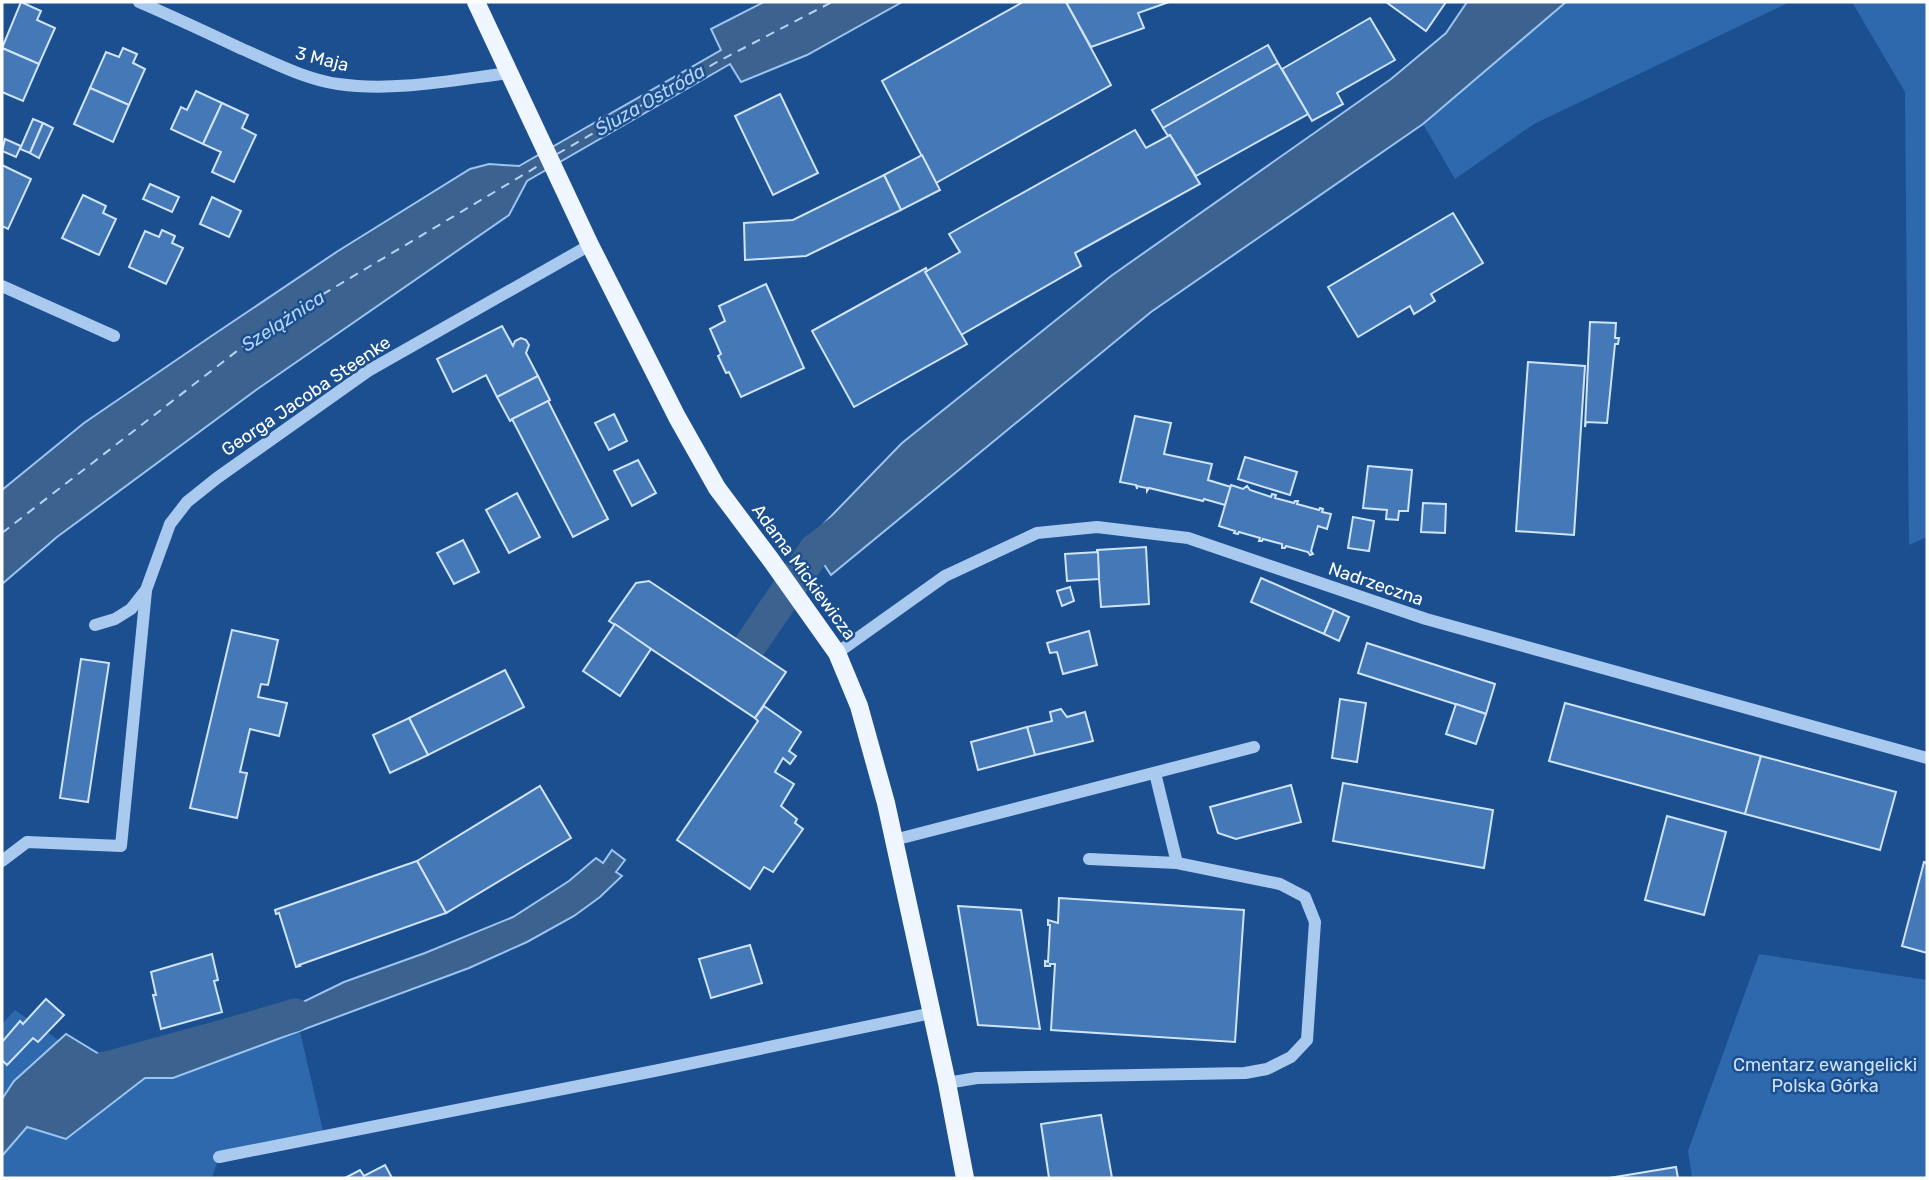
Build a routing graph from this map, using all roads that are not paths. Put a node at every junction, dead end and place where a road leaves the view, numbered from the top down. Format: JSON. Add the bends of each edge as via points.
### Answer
{"nodes":[{"id":1,"x":139,"y":2,"type":"edge"},
{"id":2,"x":476,"y":2,"type":"edge"},
{"id":3,"x":509,"y":72,"type":"junction"},
{"id":4,"x":590,"y":245,"type":"junction"},
{"id":5,"x":2,"y":286,"type":"edge"},
{"id":6,"x":114,"y":336,"type":"dead end"},
{"id":7,"x":146,"y":590,"type":"junction"},
{"id":8,"x":94,"y":625,"type":"dead end"},
{"id":9,"x":837,"y":653,"type":"junction"},
{"id":10,"x":1254,"y":747,"type":"dead end"},
{"id":11,"x":1927,"y":758,"type":"edge"},
{"id":12,"x":1154,"y":773,"type":"junction"},
{"id":13,"x":894,"y":840,"type":"junction"},
{"id":14,"x":1088,"y":859,"type":"dead end"},
{"id":15,"x":2,"y":861,"type":"edge"},
{"id":16,"x":1177,"y":863,"type":"junction"},
{"id":17,"x":932,"y":1013,"type":"junction"},
{"id":18,"x":947,"y":1083,"type":"junction"},
{"id":19,"x":219,"y":1157,"type":"dead end"},
{"id":20,"x":965,"y":1178,"type":"edge"}],
"edges":[{"from":1,"to":3,"type":"street","name":"3 Maja","via":[[279,65],[337,84],[417,85]]},
{"from":2,"to":3,"type":"main road","name":"Adama Mickiewicza"},
{"from":3,"to":4,"type":"main road","name":"Adama Mickiewicza"},
{"from":4,"to":7,"type":"street","name":"Georga Jacoba Steenke","via":[[368,371],[187,502],[170,524]]},
{"from":4,"to":9,"type":"main road","name":"Adama Mickiewicza","via":[[717,488]]},
{"from":5,"to":6,"type":"street"},
{"from":7,"to":8,"type":"street","name":"Georga Jacoba Steenke","via":[[115,620]]},
{"from":7,"to":15,"type":"street","via":[[121,846],[27,842]]},
{"from":9,"to":11,"type":"street","name":"Nadrzeczna","via":[[945,576],[1037,533],[1097,527],[1188,538],[1426,620]]},
{"from":9,"to":13,"type":"main road","name":"Adama Mickiewicza","via":[[859,706]]},
{"from":10,"to":12,"type":"street"},
{"from":12,"to":13,"type":"street"},
{"from":12,"to":16,"type":"street"},
{"from":13,"to":17,"type":"main road","name":"Adama Mickiewicza"},
{"from":14,"to":16,"type":"street"},
{"from":16,"to":18,"type":"street","via":[[1280,884],[1305,897],[1315,922],[1307,1040],[1292,1057],[1245,1073],[977,1078]]},
{"from":17,"to":18,"type":"main road","name":"Adama Mickiewicza"},
{"from":17,"to":19,"type":"street"},
{"from":18,"to":20,"type":"main road","name":"Adama Mickiewicza"}]}
